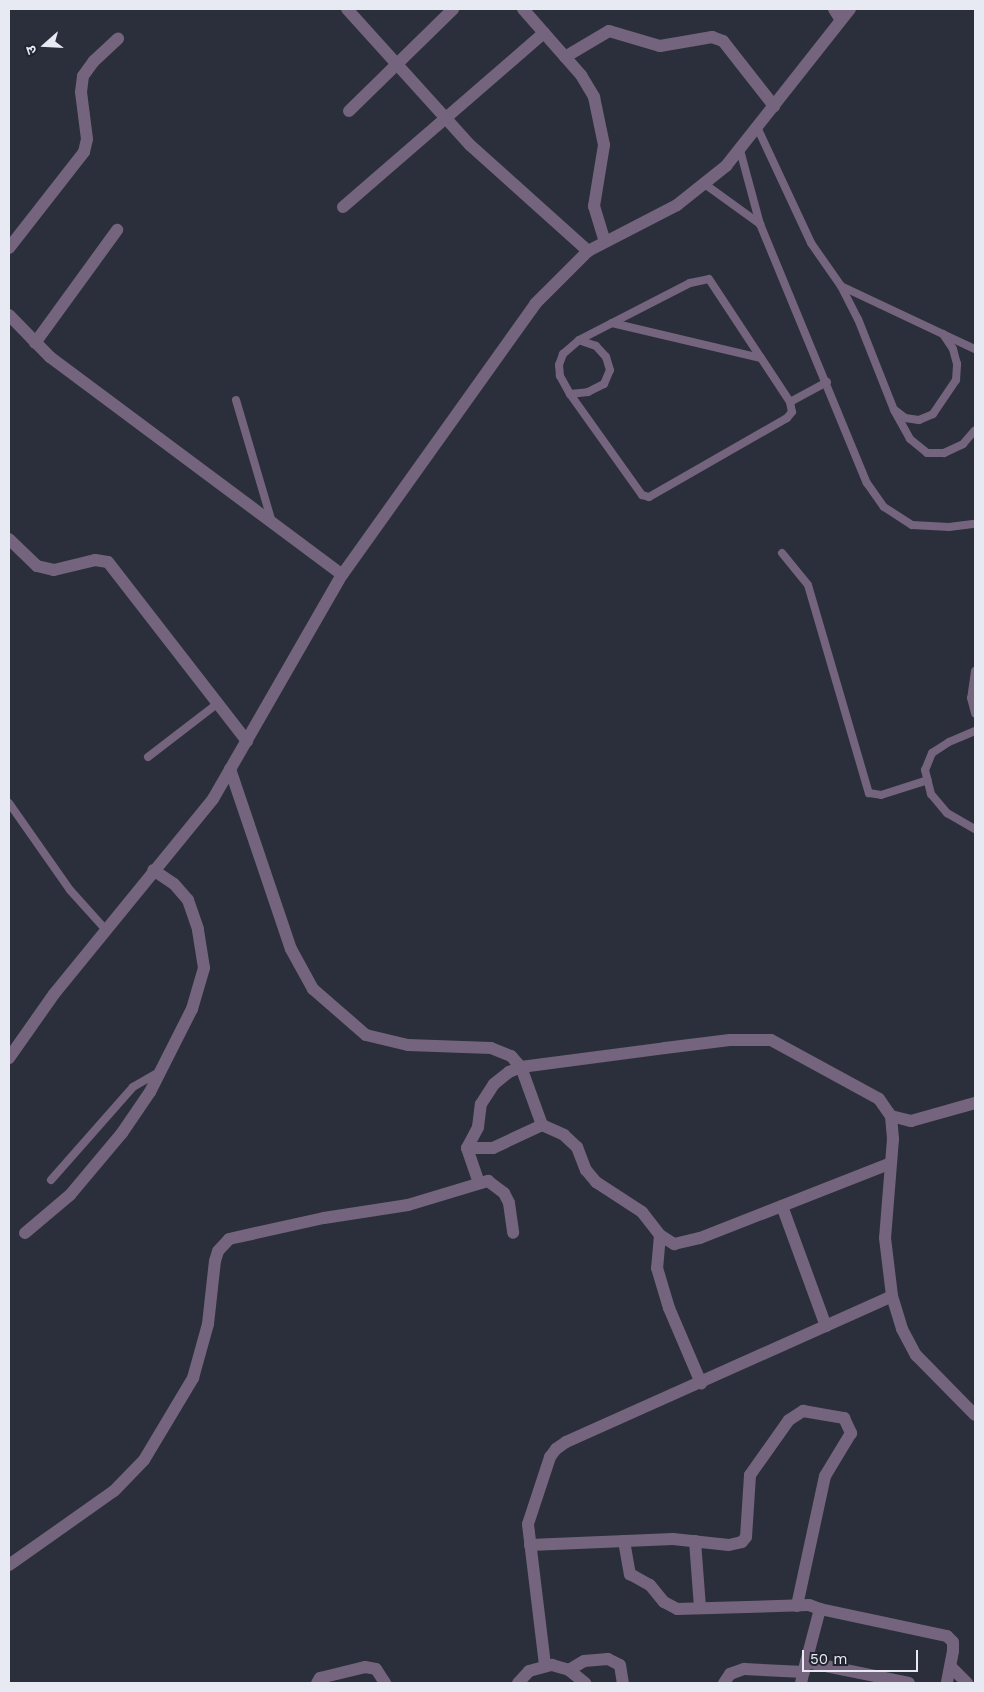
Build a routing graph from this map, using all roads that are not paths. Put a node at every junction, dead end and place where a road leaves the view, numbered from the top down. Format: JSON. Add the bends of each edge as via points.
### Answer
{"nodes":[{"id":1,"x":347,"y":9,"type":"edge"},
{"id":2,"x":453,"y":9,"type":"edge"},
{"id":3,"x":524,"y":9,"type":"edge"},
{"id":4,"x":850,"y":9,"type":"edge"},
{"id":5,"x":838,"y":14,"type":"edge"},
{"id":6,"x":544,"y":32,"type":"junction"},
{"id":7,"x":118,"y":39,"type":"dead end"},
{"id":8,"x":565,"y":57,"type":"junction"},
{"id":9,"x":396,"y":63,"type":"junction"},
{"id":10,"x":774,"y":106,"type":"junction"},
{"id":11,"x":349,"y":111,"type":"dead end"},
{"id":12,"x":444,"y":117,"type":"junction"},
{"id":13,"x":757,"y":127,"type":"junction"},
{"id":14,"x":740,"y":150,"type":"junction"},
{"id":15,"x":706,"y":185,"type":"junction"},
{"id":16,"x":343,"y":207,"type":"dead end"},
{"id":17,"x":760,"y":224,"type":"junction"},
{"id":18,"x":117,"y":230,"type":"dead end"},
{"id":19,"x":605,"y":241,"type":"junction"},
{"id":20,"x":9,"y":248,"type":"edge"},
{"id":21,"x":588,"y":252,"type":"junction"},
{"id":22,"x":841,"y":286,"type":"junction"},
{"id":23,"x":9,"y":315,"type":"edge"},
{"id":24,"x":612,"y":323,"type":"junction"},
{"id":25,"x":943,"y":334,"type":"junction"},
{"id":26,"x":579,"y":340,"type":"junction"},
{"id":27,"x":35,"y":343,"type":"junction"},
{"id":28,"x":975,"y":349,"type":"edge"},
{"id":29,"x":760,"y":358,"type":"junction"},
{"id":30,"x":826,"y":382,"type":"junction"},
{"id":31,"x":570,"y":394,"type":"junction"},
{"id":32,"x":236,"y":400,"type":"dead end"},
{"id":33,"x":790,"y":402,"type":"junction"},
{"id":34,"x":894,"y":410,"type":"junction"},
{"id":35,"x":975,"y":430,"type":"edge"},
{"id":36,"x":273,"y":524,"type":"junction"},
{"id":37,"x":975,"y":524,"type":"edge"},
{"id":38,"x":9,"y":539,"type":"edge"},
{"id":39,"x":782,"y":553,"type":"dead end"},
{"id":40,"x":342,"y":575,"type":"junction"},
{"id":41,"x":975,"y":670,"type":"edge"},
{"id":42,"x":218,"y":703,"type":"junction"},
{"id":43,"x":975,"y":713,"type":"edge"},
{"id":44,"x":975,"y":731,"type":"edge"},
{"id":45,"x":247,"y":741,"type":"junction"},
{"id":46,"x":148,"y":757,"type":"dead end"},
{"id":47,"x":230,"y":769,"type":"junction"},
{"id":48,"x":928,"y":780,"type":"junction"},
{"id":49,"x":9,"y":803,"type":"edge"},
{"id":50,"x":975,"y":829,"type":"edge"},
{"id":51,"x":153,"y":870,"type":"junction"},
{"id":52,"x":106,"y":930,"type":"junction"},
{"id":53,"x":9,"y":1058,"type":"edge"},
{"id":54,"x":521,"y":1067,"type":"junction"},
{"id":55,"x":159,"y":1072,"type":"junction"},
{"id":56,"x":975,"y":1103,"type":"edge"},
{"id":57,"x":890,"y":1116,"type":"junction"},
{"id":58,"x":542,"y":1125,"type":"junction"},
{"id":59,"x":468,"y":1148,"type":"junction"},
{"id":60,"x":889,"y":1164,"type":"junction"},
{"id":61,"x":51,"y":1180,"type":"dead end"},
{"id":62,"x":479,"y":1183,"type":"junction"},
{"id":63,"x":782,"y":1206,"type":"junction"},
{"id":64,"x":26,"y":1233,"type":"dead end"},
{"id":65,"x":513,"y":1233,"type":"dead end"},
{"id":66,"x":660,"y":1235,"type":"junction"},
{"id":67,"x":892,"y":1296,"type":"junction"},
{"id":68,"x":826,"y":1326,"type":"junction"},
{"id":69,"x":701,"y":1383,"type":"junction"},
{"id":70,"x":975,"y":1415,"type":"edge"},
{"id":71,"x":624,"y":1541,"type":"junction"},
{"id":72,"x":695,"y":1541,"type":"junction"},
{"id":73,"x":530,"y":1545,"type":"junction"},
{"id":74,"x":9,"y":1565,"type":"edge"},
{"id":75,"x":797,"y":1606,"type":"junction"},
{"id":76,"x":700,"y":1608,"type":"junction"},
{"id":77,"x":820,"y":1609,"type":"junction"},
{"id":78,"x":545,"y":1665,"type":"junction"},
{"id":79,"x":951,"y":1667,"type":"junction"},
{"id":80,"x":568,"y":1670,"type":"junction"},
{"id":81,"x":804,"y":1672,"type":"edge"},
{"id":82,"x":317,"y":1683,"type":"edge"},
{"id":83,"x":385,"y":1683,"type":"edge"},
{"id":84,"x":518,"y":1683,"type":"edge"},
{"id":85,"x":585,"y":1683,"type":"edge"},
{"id":86,"x":623,"y":1683,"type":"edge"},
{"id":87,"x":724,"y":1683,"type":"edge"},
{"id":88,"x":910,"y":1683,"type":"edge"},
{"id":89,"x":947,"y":1683,"type":"edge"},
{"id":90,"x":967,"y":1683,"type":"edge"}],
"edges":[{"from":1,"to":9,"type":"street"},
{"from":2,"to":9,"type":"street"},
{"from":3,"to":6,"type":"street"},
{"from":4,"to":5,"type":"street"},
{"from":5,"to":10,"type":"street"},
{"from":6,"to":8,"type":"street"},
{"from":6,"to":12,"type":"street"},
{"from":7,"to":20,"type":"street","via":[[83,76],[81,92],[87,139],[84,152]]},
{"from":8,"to":10,"type":"street","via":[[609,31],[660,46],[712,37],[723,41]]},
{"from":8,"to":19,"type":"street","via":[[588,85],[603,133],[603,158],[594,206]]},
{"from":9,"to":11,"type":"street"},
{"from":9,"to":12,"type":"street"},
{"from":10,"to":13,"type":"street"},
{"from":12,"to":16,"type":"street"},
{"from":12,"to":21,"type":"street","via":[[470,145]]},
{"from":13,"to":14,"type":"street"},
{"from":13,"to":22,"type":"lane","via":[[811,243]]},
{"from":14,"to":15,"type":"street"},
{"from":14,"to":17,"type":"lane"},
{"from":15,"to":17,"type":"lane"},
{"from":15,"to":19,"type":"street","via":[[677,205]]},
{"from":17,"to":30,"type":"lane"},
{"from":18,"to":27,"type":"street"},
{"from":19,"to":21,"type":"street"},
{"from":21,"to":40,"type":"street","via":[[535,304]]},
{"from":22,"to":25,"type":"lane"},
{"from":22,"to":34,"type":"lane","via":[[858,319]]},
{"from":23,"to":27,"type":"street"},
{"from":24,"to":26,"type":"lane"},
{"from":24,"to":29,"type":"lane"},
{"from":24,"to":29,"type":"lane","via":[[690,282],[709,279],[715,283]]},
{"from":25,"to":28,"type":"lane"},
{"from":25,"to":34,"type":"lane","via":[[953,349],[957,364],[956,380],[933,414],[919,420],[905,418]]},
{"from":26,"to":31,"type":"lane","via":[[563,354],[559,365],[560,376]]},
{"from":26,"to":31,"type":"lane","via":[[596,346],[606,357],[610,370],[604,384],[588,392]]},
{"from":27,"to":36,"type":"street"},
{"from":29,"to":33,"type":"lane"},
{"from":30,"to":33,"type":"lane"},
{"from":30,"to":37,"type":"lane","via":[[867,483],[884,507],[912,525],[950,527]]},
{"from":31,"to":33,"type":"lane","via":[[642,495],[649,497],[787,418],[792,412]]},
{"from":32,"to":36,"type":"lane"},
{"from":34,"to":35,"type":"lane","via":[[910,439],[927,452],[944,453],[963,444]]},
{"from":36,"to":40,"type":"street"},
{"from":38,"to":42,"type":"street","via":[[37,566],[54,570],[94,560],[108,562]]},
{"from":39,"to":48,"type":"lane","via":[[808,585],[869,794],[881,795]]},
{"from":40,"to":45,"type":"street"},
{"from":41,"to":43,"type":"lane","via":[[971,698]]},
{"from":42,"to":45,"type":"street"},
{"from":42,"to":46,"type":"lane"},
{"from":44,"to":48,"type":"lane","via":[[932,753],[925,770]]},
{"from":45,"to":47,"type":"street"},
{"from":47,"to":51,"type":"street","via":[[213,799]]},
{"from":47,"to":54,"type":"street","via":[[291,949],[313,990],[366,1035],[423,1047],[502,1050]]},
{"from":48,"to":50,"type":"lane","via":[[931,794],[947,814]]},
{"from":49,"to":52,"type":"lane","via":[[70,890]]},
{"from":51,"to":52,"type":"street"},
{"from":51,"to":55,"type":"street","via":[[174,884],[188,900],[198,929],[204,968],[192,1008]]},
{"from":52,"to":53,"type":"street","via":[[54,994]]},
{"from":54,"to":57,"type":"street","via":[[730,1040],[771,1040],[879,1099]]},
{"from":54,"to":58,"type":"street"},
{"from":54,"to":59,"type":"street","via":[[494,1084],[481,1104],[478,1127]]},
{"from":55,"to":61,"type":"lane","via":[[133,1086]]},
{"from":55,"to":64,"type":"street","via":[[150,1092],[122,1134],[86,1178]]},
{"from":56,"to":57,"type":"street","via":[[911,1120]]},
{"from":57,"to":60,"type":"street","via":[[893,1139]]},
{"from":58,"to":59,"type":"street","via":[[493,1148]]},
{"from":58,"to":66,"type":"street","via":[[564,1135],[577,1147],[586,1170],[596,1182],[642,1212]]},
{"from":59,"to":62,"type":"street"},
{"from":60,"to":63,"type":"street"},
{"from":60,"to":67,"type":"street","via":[[885,1238]]},
{"from":62,"to":65,"type":"street","via":[[488,1180],[504,1193],[509,1203]]},
{"from":62,"to":74,"type":"street","via":[[408,1205],[324,1218],[229,1239],[218,1251],[215,1261],[208,1324],[193,1378],[158,1438],[134,1471],[114,1491]]},
{"from":63,"to":66,"type":"street","via":[[700,1238],[674,1244]]},
{"from":63,"to":68,"type":"street"},
{"from":66,"to":69,"type":"street","via":[[660,1276],[669,1308]]},
{"from":67,"to":68,"type":"street"},
{"from":67,"to":70,"type":"street","via":[[902,1330],[916,1354]]},
{"from":68,"to":69,"type":"street"},
{"from":69,"to":73,"type":"street","via":[[556,1449],[530,1512]]},
{"from":71,"to":72,"type":"street"},
{"from":71,"to":73,"type":"street"},
{"from":71,"to":76,"type":"street","via":[[628,1568],[635,1579],[650,1585],[670,1606]]},
{"from":72,"to":75,"type":"street","via":[[742,1542],[746,1537],[750,1475],[795,1413],[810,1411],[844,1418],[851,1433],[825,1476]]},
{"from":72,"to":76,"type":"street"},
{"from":73,"to":78,"type":"street"},
{"from":75,"to":76,"type":"street"},
{"from":75,"to":77,"type":"street"},
{"from":77,"to":79,"type":"street","via":[[940,1632],[953,1642]]},
{"from":77,"to":81,"type":"street"},
{"from":78,"to":80,"type":"street"},
{"from":78,"to":84,"type":"street","via":[[523,1675]]},
{"from":79,"to":89,"type":"street"},
{"from":79,"to":90,"type":"street"},
{"from":80,"to":85,"type":"street"},
{"from":80,"to":86,"type":"street","via":[[584,1661],[608,1659],[620,1665]]},
{"from":81,"to":87,"type":"street","via":[[744,1669],[730,1674]]},
{"from":81,"to":88,"type":"street"},
{"from":82,"to":83,"type":"street","via":[[320,1678],[365,1667],[376,1669]]}]}
